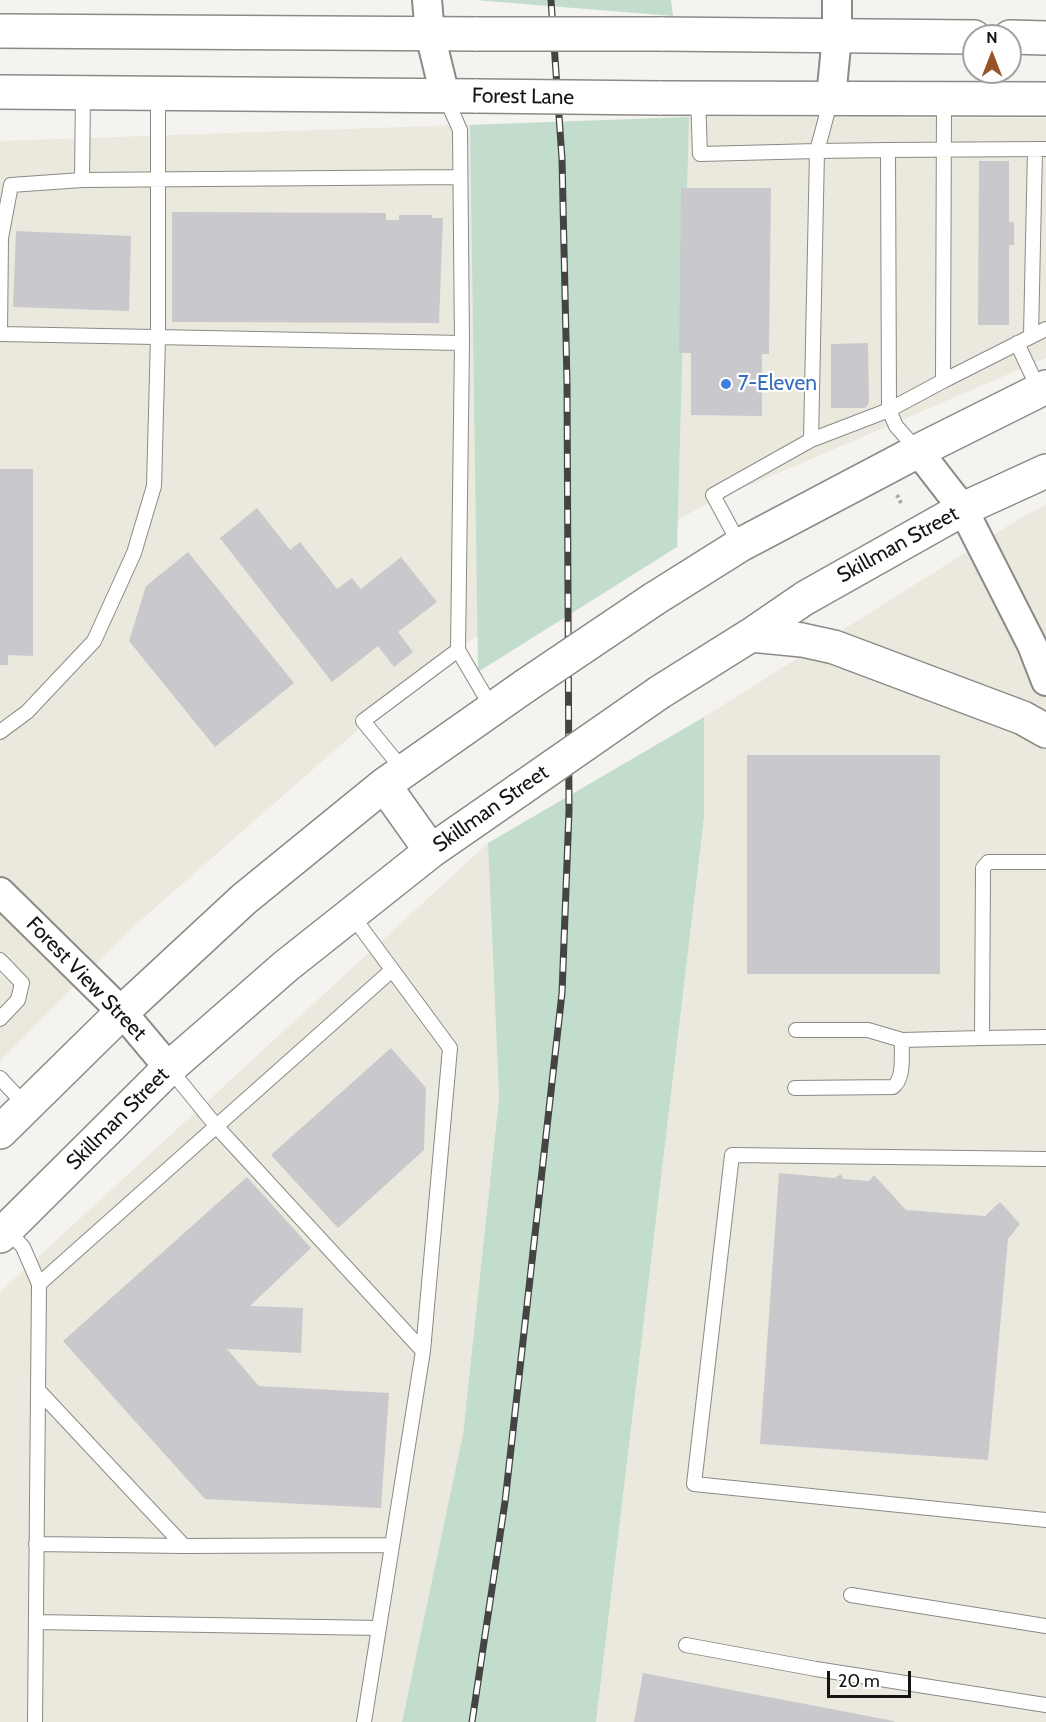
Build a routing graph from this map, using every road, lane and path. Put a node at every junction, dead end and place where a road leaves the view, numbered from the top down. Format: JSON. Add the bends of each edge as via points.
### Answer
{"nodes":[{"id":1,"x":427,"y":0,"type":"edge"},
{"id":2,"x":837,"y":0,"type":"edge"},
{"id":3,"x":0,"y":31,"type":"edge"},
{"id":4,"x":430,"y":34,"type":"junction"},
{"id":5,"x":837,"y":36,"type":"junction"},
{"id":6,"x":962,"y":37,"type":"edge"},
{"id":7,"x":1022,"y":38,"type":"edge"},
{"id":8,"x":1046,"y":38,"type":"edge"},
{"id":9,"x":0,"y":92,"type":"edge"},
{"id":10,"x":83,"y":93,"type":"junction"},
{"id":11,"x":158,"y":94,"type":"junction"},
{"id":12,"x":461,"y":96,"type":"junction"},
{"id":13,"x":698,"y":98,"type":"junction"},
{"id":14,"x":831,"y":98,"type":"junction"},
{"id":15,"x":1046,"y":99,"type":"edge"},
{"id":16,"x":944,"y":100,"type":"junction"},
{"id":17,"x":944,"y":148,"type":"junction"},
{"id":18,"x":1040,"y":149,"type":"edge"},
{"id":19,"x":888,"y":150,"type":"junction"},
{"id":20,"x":817,"y":151,"type":"junction"},
{"id":21,"x":460,"y":177,"type":"junction"},
{"id":22,"x":82,"y":180,"type":"junction"},
{"id":23,"x":158,"y":180,"type":"junction"},
{"id":24,"x":1046,"y":329,"type":"edge"},
{"id":25,"x":1,"y":334,"type":"edge"},
{"id":26,"x":1031,"y":335,"type":"junction"},
{"id":27,"x":158,"y":338,"type":"junction"},
{"id":28,"x":462,"y":343,"type":"junction"},
{"id":29,"x":1017,"y":343,"type":"junction"},
{"id":30,"x":943,"y":381,"type":"junction"},
{"id":31,"x":1043,"y":389,"type":"edge"},
{"id":32,"x":889,"y":410,"type":"junction"},
{"id":33,"x":811,"y":440,"type":"junction"},
{"id":34,"x":918,"y":451,"type":"junction"},
{"id":35,"x":1046,"y":471,"type":"edge"},
{"id":36,"x":963,"y":509,"type":"junction"},
{"id":37,"x":740,"y":545,"type":"junction"},
{"id":38,"x":751,"y":635,"type":"junction"},
{"id":39,"x":1039,"y":642,"type":"edge"},
{"id":40,"x":458,"y":650,"type":"junction"},
{"id":41,"x":1046,"y":681,"type":"edge"},
{"id":42,"x":492,"y":708,"type":"junction"},
{"id":43,"x":1046,"y":731,"type":"edge"},
{"id":44,"x":0,"y":732,"type":"edge"},
{"id":45,"x":394,"y":778,"type":"junction"},
{"id":46,"x":431,"y":850,"type":"junction"},
{"id":47,"x":1046,"y":862,"type":"edge"},
{"id":48,"x":0,"y":892,"type":"edge"},
{"id":49,"x":351,"y":914,"type":"junction"},
{"id":50,"x":0,"y":960,"type":"edge"},
{"id":51,"x":392,"y":969,"type":"junction"},
{"id":52,"x":122,"y":1012,"type":"junction"},
{"id":53,"x":0,"y":1019,"type":"edge"},
{"id":54,"x":796,"y":1030,"type":"dead end"},
{"id":55,"x":1046,"y":1037,"type":"edge"},
{"id":56,"x":982,"y":1038,"type":"junction"},
{"id":57,"x":902,"y":1040,"type":"junction"},
{"id":58,"x":169,"y":1068,"type":"junction"},
{"id":59,"x":0,"y":1078,"type":"edge"},
{"id":60,"x":795,"y":1088,"type":"dead end"},
{"id":61,"x":26,"y":1106,"type":"junction"},
{"id":62,"x":217,"y":1127,"type":"junction"},
{"id":63,"x":0,"y":1132,"type":"edge"},
{"id":64,"x":1046,"y":1159,"type":"edge"},
{"id":65,"x":3,"y":1232,"type":"edge"},
{"id":66,"x":39,"y":1284,"type":"junction"},
{"id":67,"x":423,"y":1351,"type":"junction"},
{"id":68,"x":38,"y":1390,"type":"junction"},
{"id":69,"x":1046,"y":1520,"type":"edge"},
{"id":70,"x":36,"y":1544,"type":"junction"},
{"id":71,"x":184,"y":1545,"type":"junction"},
{"id":72,"x":392,"y":1545,"type":"junction"},
{"id":73,"x":851,"y":1595,"type":"dead end"},
{"id":74,"x":36,"y":1622,"type":"junction"},
{"id":75,"x":1046,"y":1626,"type":"edge"},
{"id":76,"x":379,"y":1628,"type":"junction"},
{"id":77,"x":686,"y":1645,"type":"dead end"},
{"id":78,"x":1046,"y":1705,"type":"edge"},
{"id":79,"x":34,"y":1722,"type":"edge"},
{"id":80,"x":364,"y":1722,"type":"edge"}],
"edges":[{"from":1,"to":4,"type":"street"},
{"from":2,"to":5,"type":"street"},
{"from":3,"to":4,"type":"main road"},
{"from":4,"to":5,"type":"main road","bridge":true},
{"from":4,"to":12,"type":"street"},
{"from":5,"to":6,"type":"main road"},
{"from":5,"to":14,"type":"street"},
{"from":7,"to":8,"type":"main road"},
{"from":9,"to":10,"type":"main road","name":"Forest Lane"},
{"from":10,"to":11,"type":"main road","name":"Forest Lane"},
{"from":10,"to":22,"type":"lane"},
{"from":11,"to":12,"type":"main road","name":"Forest Lane"},
{"from":11,"to":23,"type":"lane"},
{"from":12,"to":13,"type":"main road","name":"Forest Lane","bridge":true},
{"from":12,"to":21,"type":"lane"},
{"from":13,"to":14,"type":"main road","name":"Forest Lane"},
{"from":13,"to":20,"type":"lane","via":[[700,154]]},
{"from":14,"to":16,"type":"main road","name":"Forest Lane"},
{"from":14,"to":20,"type":"lane"},
{"from":15,"to":16,"type":"main road","name":"Forest Lane"},
{"from":16,"to":17,"type":"lane"},
{"from":17,"to":18,"type":"lane"},
{"from":17,"to":19,"type":"lane"},
{"from":17,"to":30,"type":"lane"},
{"from":18,"to":26,"type":"lane"},
{"from":19,"to":20,"type":"lane"},
{"from":19,"to":32,"type":"lane"},
{"from":20,"to":33,"type":"lane"},
{"from":21,"to":23,"type":"lane"},
{"from":21,"to":28,"type":"lane"},
{"from":22,"to":23,"type":"lane"},
{"from":22,"to":25,"type":"lane","via":[[11,185],[1,238]]},
{"from":23,"to":27,"type":"lane"},
{"from":24,"to":26,"type":"lane"},
{"from":25,"to":27,"type":"lane"},
{"from":26,"to":29,"type":"lane"},
{"from":27,"to":28,"type":"lane"},
{"from":27,"to":44,"type":"lane","via":[[154,486],[134,553],[94,641],[27,712]]},
{"from":28,"to":40,"type":"lane"},
{"from":29,"to":30,"type":"lane"},
{"from":29,"to":31,"type":"lane"},
{"from":30,"to":32,"type":"lane"},
{"from":31,"to":34,"type":"main road"},
{"from":32,"to":33,"type":"lane"},
{"from":32,"to":34,"type":"lane","via":[[896,426]]},
{"from":33,"to":37,"type":"lane","via":[[713,495]]},
{"from":34,"to":36,"type":"street"},
{"from":34,"to":37,"type":"main road"},
{"from":35,"to":36,"type":"main road","name":"Skillman Street"},
{"from":36,"to":38,"type":"main road","name":"Skillman Street","via":[[805,598]]},
{"from":36,"to":39,"type":"street"},
{"from":37,"to":42,"type":"main road","bridge":true},
{"from":38,"to":43,"type":"main road","via":[[834,647],[1023,718]]},
{"from":38,"to":46,"type":"main road","name":"Skillman Street","bridge":true,"via":[[660,692]]},
{"from":39,"to":41,"type":"street"},
{"from":40,"to":42,"type":"lane"},
{"from":40,"to":45,"type":"lane","via":[[363,721]]},
{"from":42,"to":45,"type":"main road"},
{"from":45,"to":46,"type":"main road"},
{"from":45,"to":52,"type":"main road","via":[[244,899]]},
{"from":46,"to":49,"type":"main road","name":"Skillman Street"},
{"from":47,"to":56,"type":"lane","via":[[988,862],[983,868]]},
{"from":48,"to":52,"type":"street","name":"Forest View Street"},
{"from":49,"to":51,"type":"lane"},
{"from":49,"to":58,"type":"main road","name":"Skillman Street"},
{"from":50,"to":53,"type":"lane","via":[[21,983],[18,1000]]},
{"from":51,"to":62,"type":"lane"},
{"from":51,"to":67,"type":"lane","via":[[450,1048]]},
{"from":52,"to":58,"type":"street","name":"Forest View Street"},
{"from":52,"to":61,"type":"main road"},
{"from":54,"to":57,"type":"lane","via":[[868,1030]]},
{"from":55,"to":56,"type":"lane"},
{"from":56,"to":57,"type":"lane"},
{"from":57,"to":60,"type":"lane","via":[[900,1076],[893,1087]]},
{"from":58,"to":62,"type":"lane"},
{"from":58,"to":65,"type":"main road","name":"Skillman Street"},
{"from":59,"to":61,"type":"lane"},
{"from":61,"to":63,"type":"main road"},
{"from":62,"to":66,"type":"lane"},
{"from":62,"to":67,"type":"lane"},
{"from":64,"to":69,"type":"lane","via":[[732,1155],[694,1484]]},
{"from":65,"to":66,"type":"lane","via":[[23,1247]]},
{"from":66,"to":68,"type":"lane"},
{"from":67,"to":72,"type":"lane"},
{"from":68,"to":70,"type":"lane"},
{"from":68,"to":71,"type":"lane"},
{"from":70,"to":71,"type":"lane"},
{"from":70,"to":74,"type":"lane"},
{"from":71,"to":72,"type":"lane"},
{"from":72,"to":76,"type":"lane"},
{"from":73,"to":75,"type":"lane"},
{"from":74,"to":76,"type":"lane"},
{"from":74,"to":79,"type":"lane"},
{"from":76,"to":80,"type":"lane"},
{"from":77,"to":78,"type":"lane"}]}
